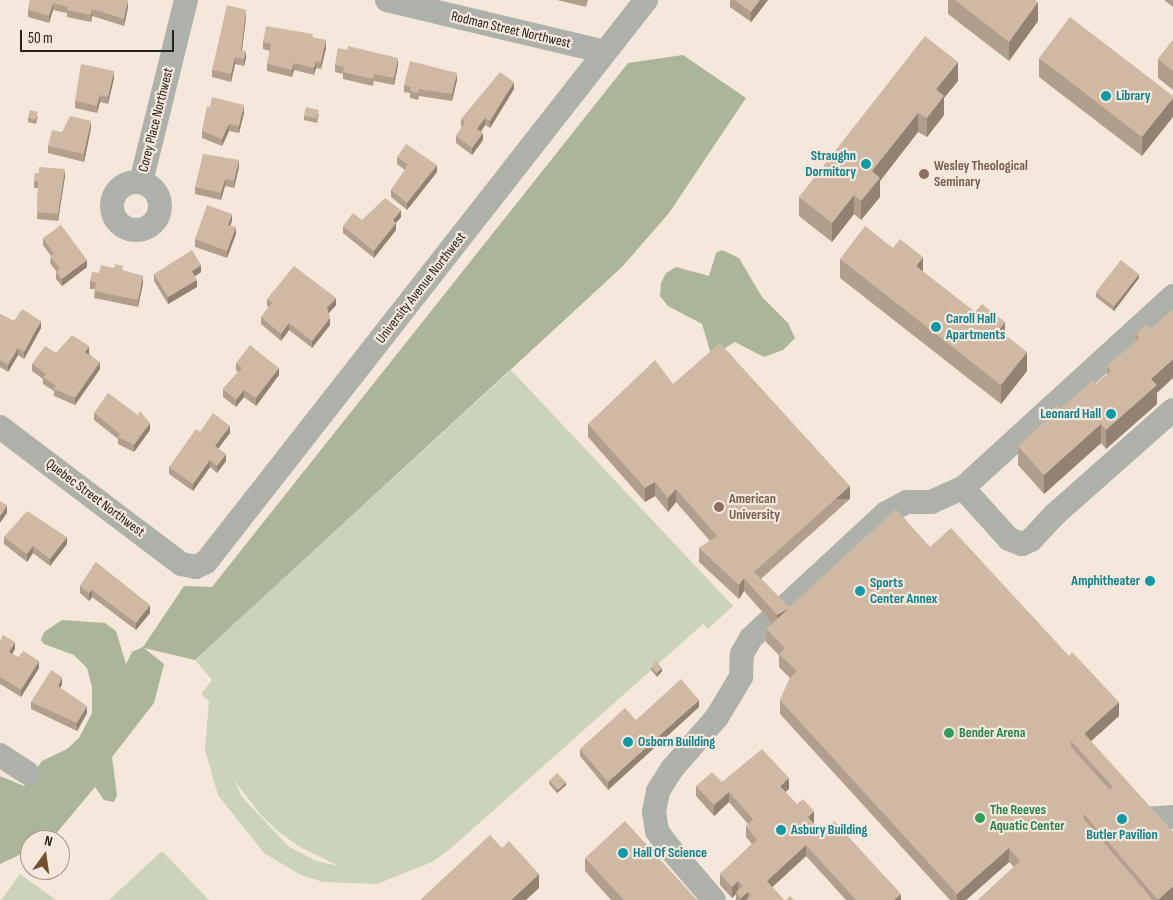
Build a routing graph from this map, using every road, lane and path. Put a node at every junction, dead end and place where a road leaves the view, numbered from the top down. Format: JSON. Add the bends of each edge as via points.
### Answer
{"nodes":[{"id":1,"x":186,"y":0,"type":"edge"},
{"id":2,"x":388,"y":0,"type":"edge"},
{"id":3,"x":646,"y":0,"type":"edge"},
{"id":4,"x":605,"y":52,"type":"junction"},
{"id":5,"x":141,"y":182,"type":"dead end"},
{"id":6,"x":1173,"y":296,"type":"edge"},
{"id":7,"x":1173,"y":410,"type":"edge"},
{"id":8,"x":0,"y":427,"type":"edge"},
{"id":9,"x":963,"y":488,"type":"junction"},
{"id":10,"x":189,"y":566,"type":"joint"},
{"id":11,"x":0,"y":756,"type":"edge"},
{"id":12,"x":28,"y":772,"type":"dead end"},
{"id":13,"x":1173,"y":817,"type":"edge"},
{"id":14,"x":1145,"y":819,"type":"edge"},
{"id":15,"x":714,"y":900,"type":"edge"}],
"edges":[{"from":1,"to":5,"type":"street","name":"Corey Place Northwest"},
{"from":2,"to":4,"type":"street","name":"Rodman Street Northwest"},
{"from":3,"to":4,"type":"street","name":"University Avenue Northwest"},
{"from":4,"to":10,"type":"street","name":"University Avenue Northwest","via":[[215,552],[206,562]]},
{"from":6,"to":9,"type":"street"},
{"from":7,"to":9,"type":"street","via":[[1022,544],[1009,539]]},
{"from":8,"to":10,"type":"street","name":"Quebec Street Northwest","via":[[171,557]]},
{"from":9,"to":15,"type":"street","via":[[931,502],[908,502],[886,514],[751,638],[742,654],[741,678],[717,717],[671,770],[658,791],[654,812],[657,831]]},
{"from":11,"to":12,"type":"street"},
{"from":13,"to":14,"type":"street"}]}
